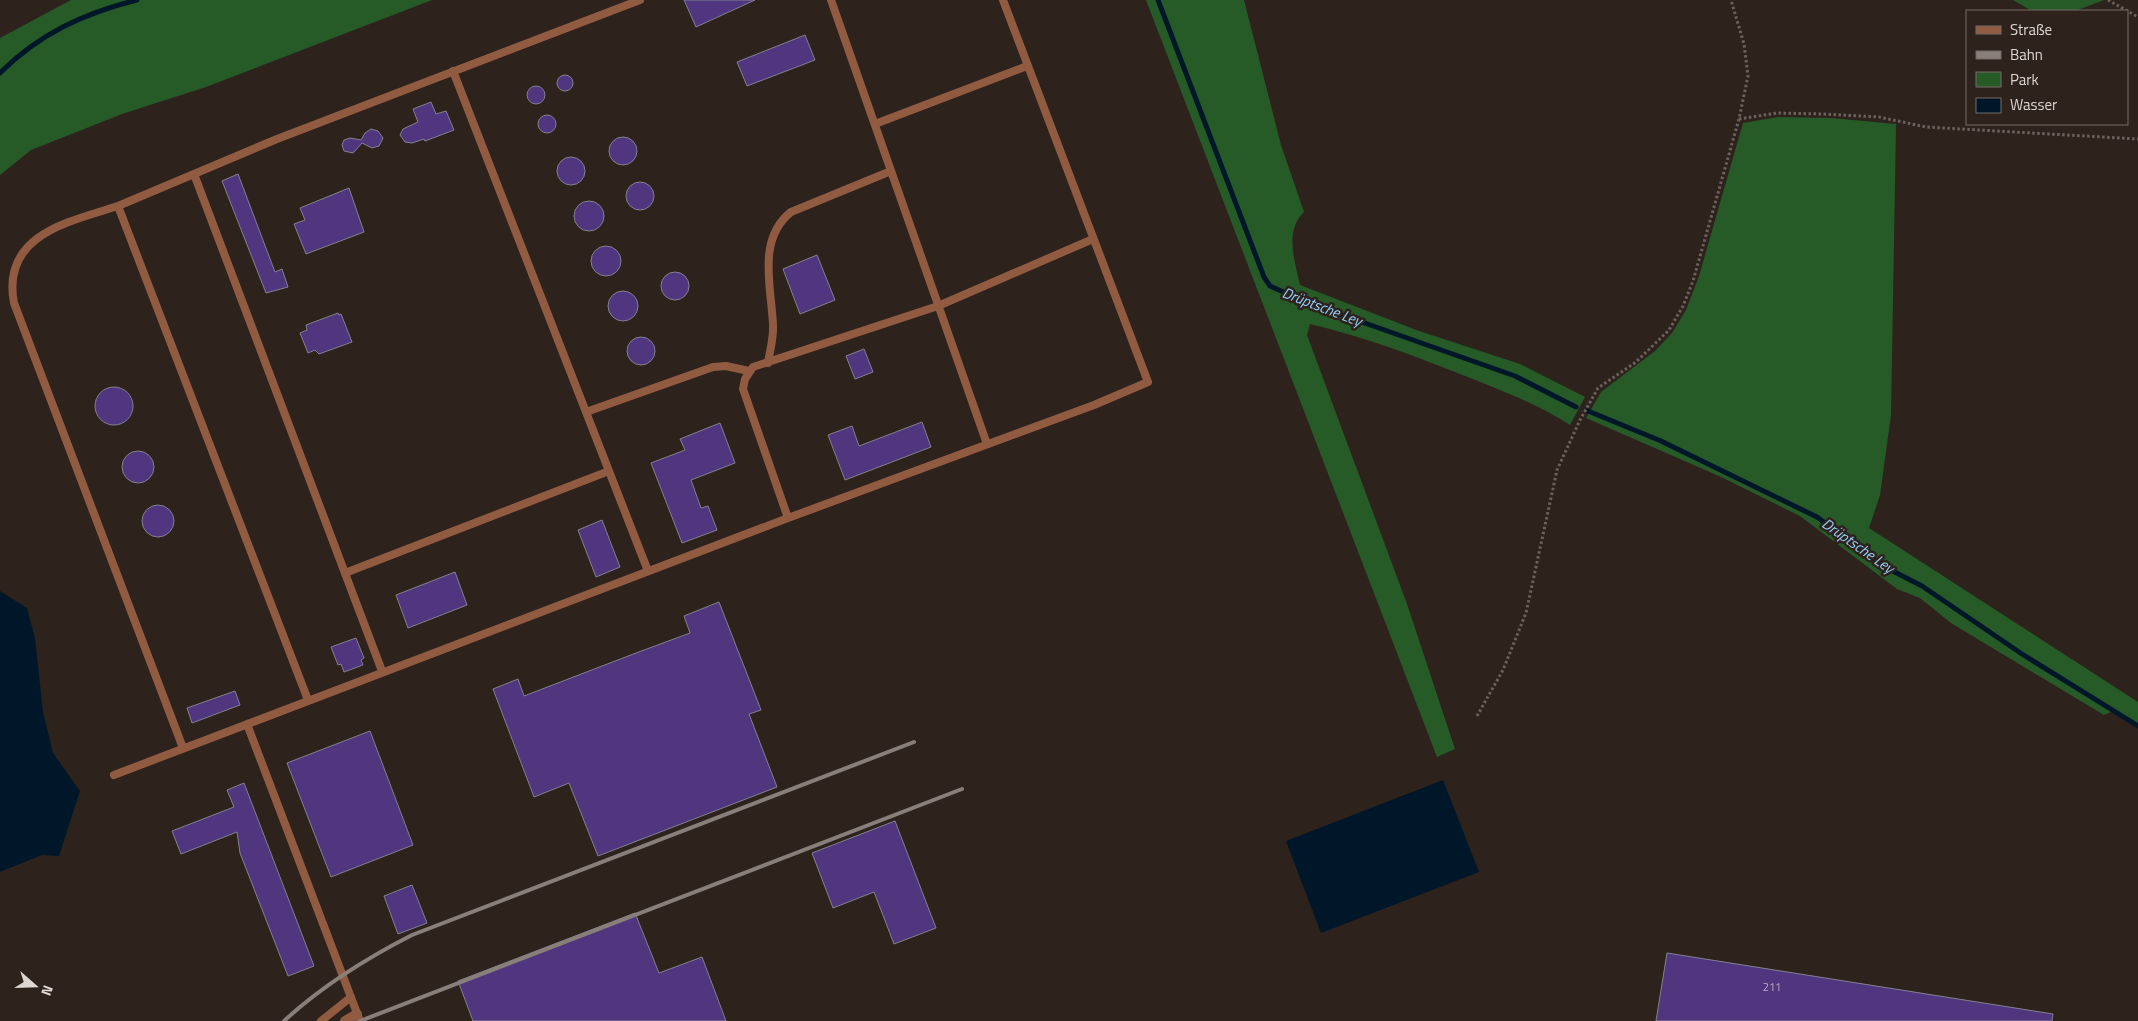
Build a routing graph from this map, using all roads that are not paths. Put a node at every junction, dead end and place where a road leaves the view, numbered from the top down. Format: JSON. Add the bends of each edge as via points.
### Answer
{"nodes":[{"id":1,"x":640,"y":0,"type":"edge"},
{"id":2,"x":831,"y":0,"type":"edge"},
{"id":3,"x":1003,"y":0,"type":"edge"},
{"id":4,"x":1027,"y":66,"type":"junction"},
{"id":5,"x":453,"y":71,"type":"junction"},
{"id":6,"x":875,"y":124,"type":"junction"},
{"id":7,"x":891,"y":171,"type":"junction"},
{"id":8,"x":194,"y":174,"type":"junction"},
{"id":9,"x":118,"y":206,"type":"junction"},
{"id":10,"x":1093,"y":239,"type":"junction"},
{"id":11,"x":938,"y":306,"type":"junction"},
{"id":12,"x":768,"y":363,"type":"junction"},
{"id":13,"x":749,"y":371,"type":"junction"},
{"id":14,"x":586,"y":412,"type":"junction"},
{"id":15,"x":987,"y":444,"type":"junction"},
{"id":16,"x":609,"y":471,"type":"junction"},
{"id":17,"x":788,"y":518,"type":"junction"},
{"id":18,"x":648,"y":571,"type":"junction"},
{"id":19,"x":345,"y":573,"type":"junction"},
{"id":20,"x":382,"y":672,"type":"junction"},
{"id":21,"x":308,"y":700,"type":"junction"},
{"id":22,"x":248,"y":724,"type":"junction"},
{"id":23,"x":183,"y":748,"type":"junction"},
{"id":24,"x":114,"y":775,"type":"dead end"},
{"id":25,"x":351,"y":997,"type":"junction"},
{"id":26,"x":359,"y":1018,"type":"edge"},
{"id":27,"x":321,"y":1021,"type":"edge"},
{"id":28,"x":345,"y":1021,"type":"edge"}],
"edges":[{"from":1,"to":5,"type":"lane"},
{"from":2,"to":6,"type":"lane"},
{"from":3,"to":4,"type":"lane"},
{"from":4,"to":6,"type":"lane"},
{"from":4,"to":10,"type":"lane"},
{"from":5,"to":8,"type":"lane"},
{"from":5,"to":14,"type":"lane"},
{"from":6,"to":7,"type":"lane"},
{"from":7,"to":11,"type":"lane"},
{"from":7,"to":12,"type":"lane","via":[[791,212],[782,219],[772,235],[769,248],[773,326]]},
{"from":8,"to":9,"type":"lane"},
{"from":8,"to":19,"type":"lane"},
{"from":9,"to":21,"type":"lane"},
{"from":9,"to":23,"type":"lane","via":[[62,224],[40,235],[15,267],[11,290],[70,456]]},
{"from":10,"to":11,"type":"lane"},
{"from":10,"to":15,"type":"lane","via":[[1148,382]]},
{"from":11,"to":12,"type":"lane"},
{"from":11,"to":15,"type":"lane"},
{"from":12,"to":13,"type":"lane"},
{"from":13,"to":14,"type":"lane","via":[[713,367]]},
{"from":13,"to":17,"type":"lane","via":[[743,389]]},
{"from":14,"to":16,"type":"lane"},
{"from":15,"to":17,"type":"lane"},
{"from":16,"to":18,"type":"lane"},
{"from":16,"to":19,"type":"lane"},
{"from":17,"to":18,"type":"lane"},
{"from":18,"to":20,"type":"lane"},
{"from":19,"to":20,"type":"lane"},
{"from":20,"to":21,"type":"lane"},
{"from":21,"to":22,"type":"lane"},
{"from":22,"to":23,"type":"lane"},
{"from":22,"to":25,"type":"lane"},
{"from":23,"to":24,"type":"lane"},
{"from":25,"to":26,"type":"lane"},
{"from":25,"to":27,"type":"lane"},
{"from":26,"to":28,"type":"street"}]}
